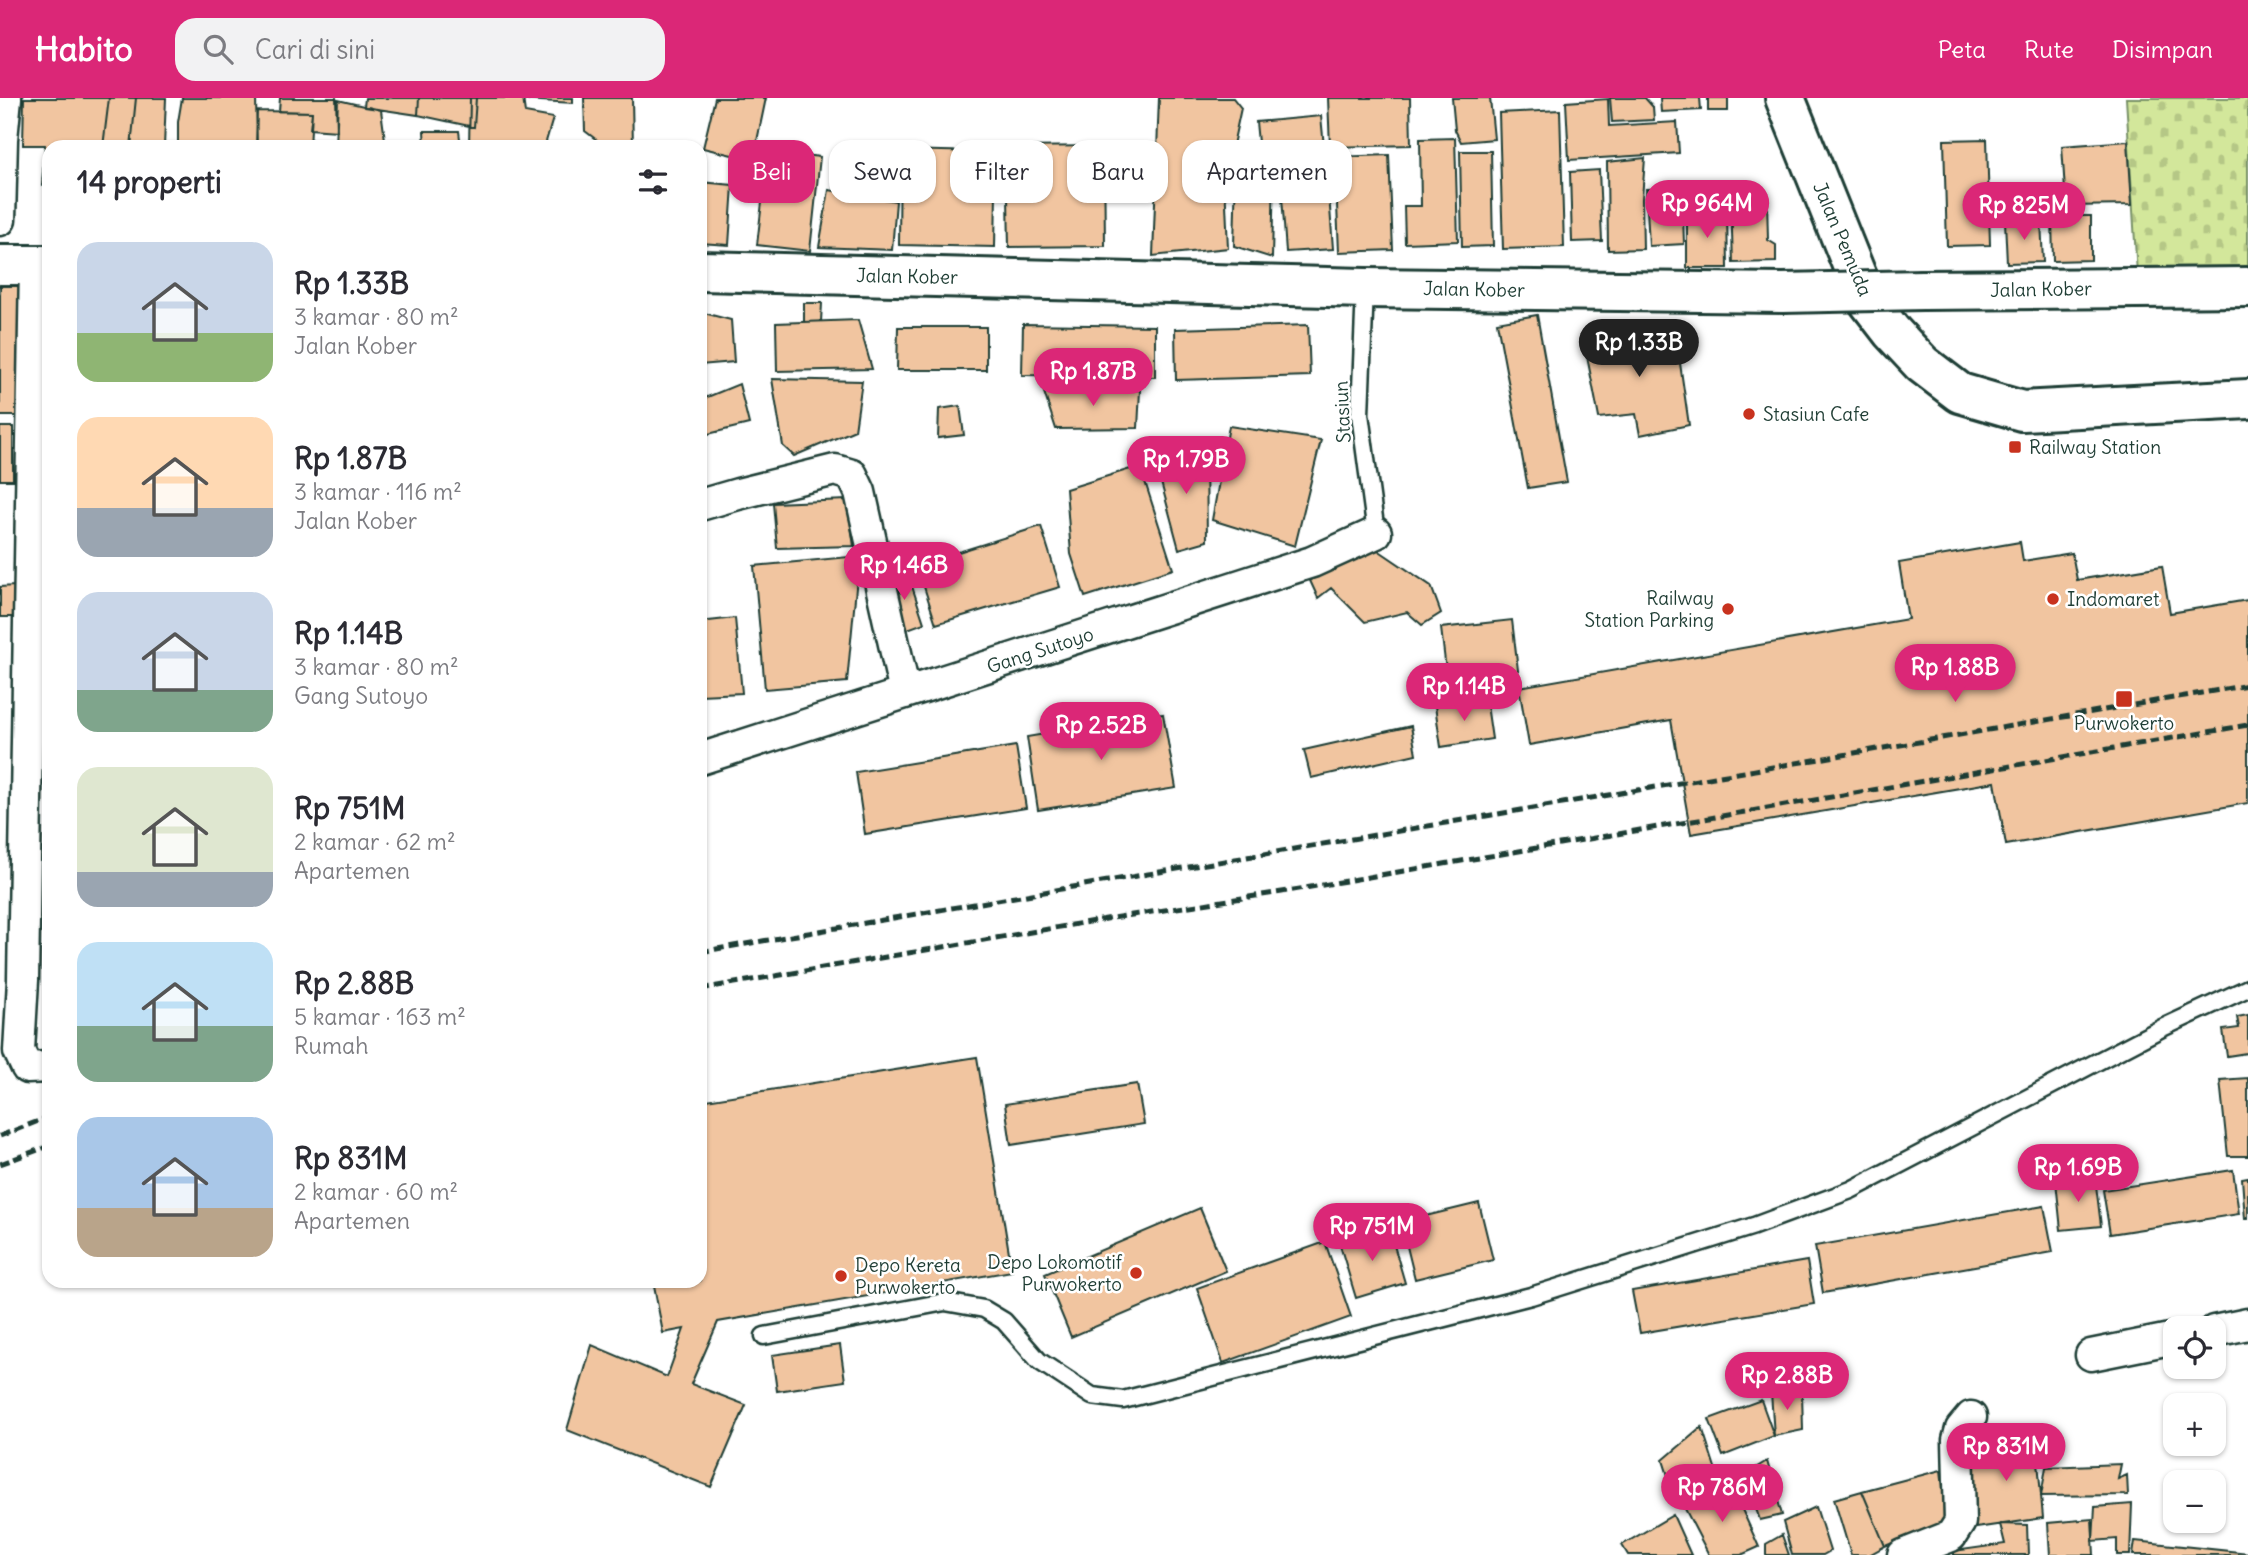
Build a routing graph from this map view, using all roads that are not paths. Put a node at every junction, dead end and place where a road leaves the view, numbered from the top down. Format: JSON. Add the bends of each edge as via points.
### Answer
{"nodes":[{"id":1,"x":6,"y":98,"type":"edge"},
{"id":2,"x":1785,"y":98,"type":"edge"},
{"id":3,"x":0,"y":220,"type":"edge"},
{"id":4,"x":28,"y":265,"type":"edge"},
{"id":5,"x":707,"y":271,"type":"edge"},
{"id":6,"x":2248,"y":287,"type":"edge"},
{"id":7,"x":1365,"y":288,"type":"junction"},
{"id":8,"x":2248,"y":399,"type":"edge"},
{"id":9,"x":707,"y":503,"type":"edge"},
{"id":10,"x":1376,"y":533,"type":"joint"},
{"id":11,"x":905,"y":693,"type":"junction"},
{"id":12,"x":707,"y":757,"type":"edge"},
{"id":13,"x":2248,"y":988,"type":"edge"},
{"id":14,"x":42,"y":1067,"type":"edge"},
{"id":15,"x":2248,"y":1324,"type":"edge"},
{"id":16,"x":2226,"y":1329,"type":"edge"},
{"id":17,"x":764,"y":1336,"type":"dead end"},
{"id":18,"x":2163,"y":1340,"type":"edge"},
{"id":19,"x":2091,"y":1355,"type":"dead end"},
{"id":20,"x":1971,"y":1417,"type":"dead end"},
{"id":21,"x":1903,"y":1555,"type":"edge"}],
"edges":[{"from":1,"to":3,"type":"street"},
{"from":2,"to":8,"type":"street","name":"Jalan Pemuda","via":[[1865,297],[1922,364],[1960,393],[2022,411]]},
{"from":4,"to":14,"type":"street","via":[[19,1051],[27,1068]]},
{"from":5,"to":7,"type":"street","name":"Jalan Kober"},
{"from":6,"to":7,"type":"street","name":"Jalan Kober","bridge":true,"via":[[1783,293]]},
{"from":7,"to":10,"type":"lane","name":"Stasiun","via":[[1360,414]]},
{"from":9,"to":11,"type":"street","via":[[835,470],[852,475],[860,492]]},
{"from":10,"to":11,"type":"street","name":"Gang Sutoyo","via":[[1312,562]]},
{"from":11,"to":12,"type":"street","name":"Gang Sutoyo"},
{"from":13,"to":17,"type":"lane","via":[[1851,1190],[1754,1226],[1531,1296],[1122,1400],[1092,1396],[1040,1360],[1004,1321],[984,1309],[945,1302]]},
{"from":15,"to":16,"type":"street"},
{"from":18,"to":19,"type":"street"},
{"from":20,"to":21,"type":"street","via":[[1958,1440],[1960,1522],[1951,1536]]}]}
